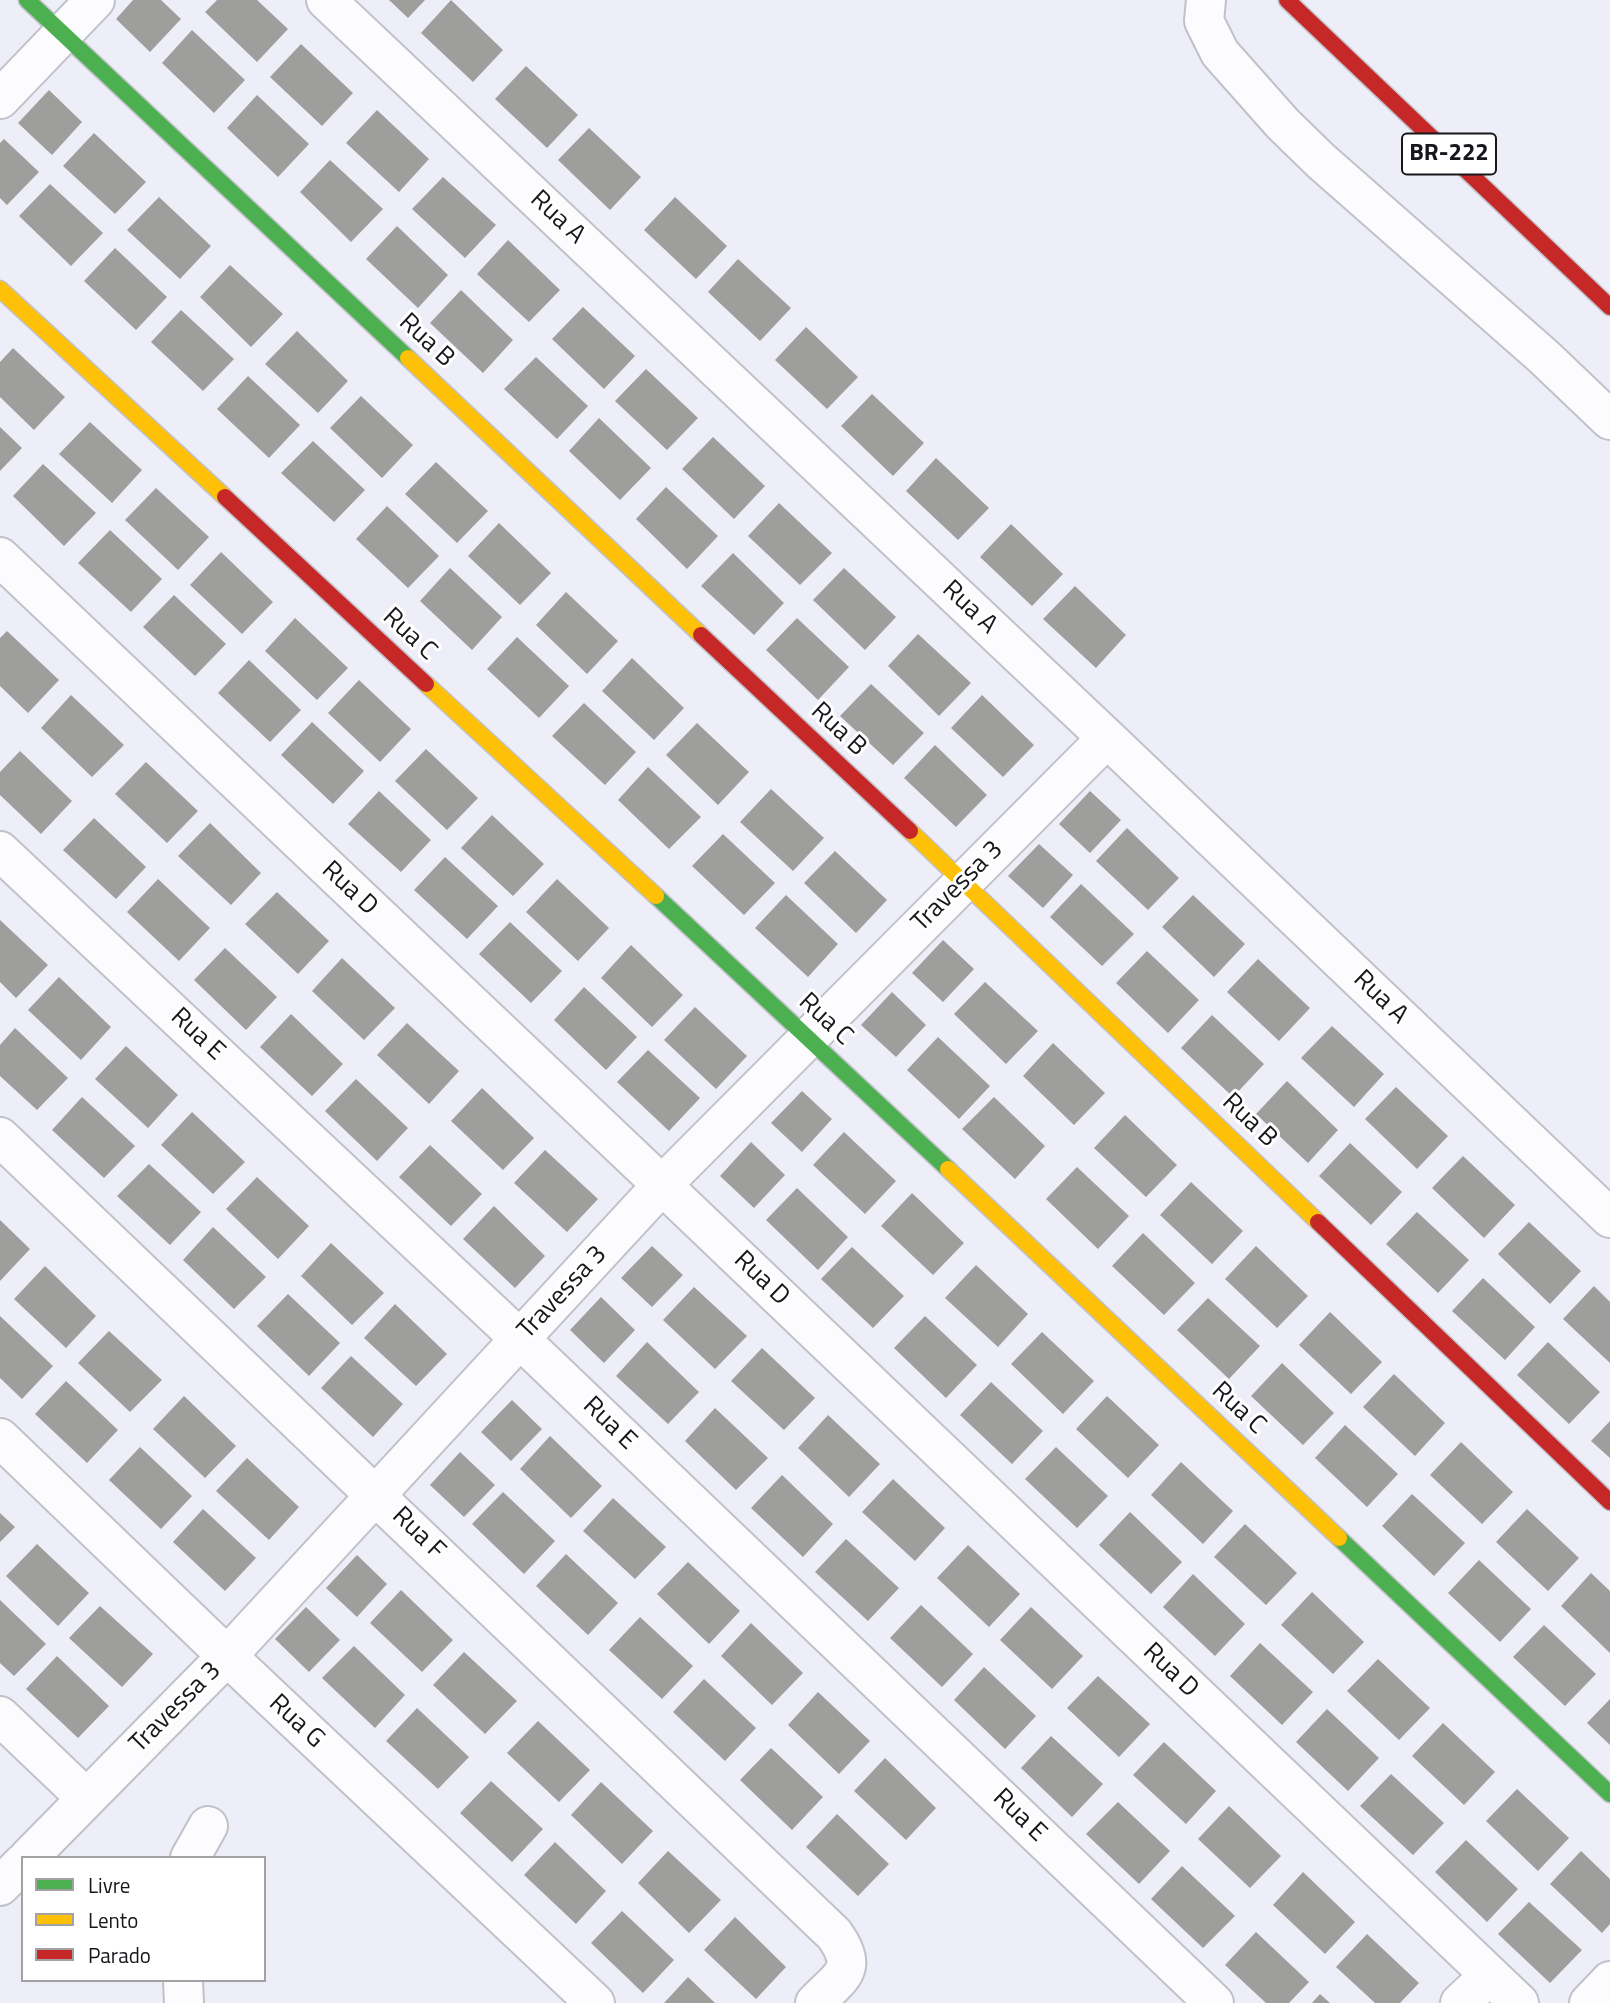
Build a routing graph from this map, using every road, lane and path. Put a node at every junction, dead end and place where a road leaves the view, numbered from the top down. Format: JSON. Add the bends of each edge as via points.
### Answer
{"nodes":[{"id":1,"x":27,"y":0,"type":"edge"},
{"id":2,"x":95,"y":0,"type":"edge"},
{"id":3,"x":326,"y":0,"type":"edge"},
{"id":4,"x":1206,"y":0,"type":"edge"},
{"id":5,"x":1287,"y":0,"type":"edge"},
{"id":6,"x":63,"y":33,"type":"junction"},
{"id":7,"x":0,"y":99,"type":"edge"},
{"id":8,"x":0,"y":289,"type":"edge"},
{"id":9,"x":1610,"y":307,"type":"edge"},
{"id":10,"x":1610,"y":420,"type":"edge"},
{"id":11,"x":0,"y":557,"type":"edge"},
{"id":12,"x":1107,"y":738,"type":"junction"},
{"id":13,"x":0,"y":851,"type":"edge"},
{"id":14,"x":963,"y":881,"type":"junction"},
{"id":15,"x":808,"y":1037,"type":"junction"},
{"id":16,"x":0,"y":1137,"type":"edge"},
{"id":17,"x":662,"y":1185,"type":"junction"},
{"id":18,"x":1610,"y":1218,"type":"edge"},
{"id":19,"x":520,"y":1339,"type":"junction"},
{"id":20,"x":0,"y":1438,"type":"edge"},
{"id":21,"x":377,"y":1495,"type":"junction"},
{"id":22,"x":1610,"y":1502,"type":"edge"},
{"id":23,"x":227,"y":1656,"type":"junction"},
{"id":24,"x":0,"y":1716,"type":"edge"},
{"id":25,"x":1610,"y":1794,"type":"edge"},
{"id":26,"x":86,"y":1798,"type":"junction"},
{"id":27,"x":30,"y":1856,"type":"edge"},
{"id":28,"x":21,"y":1865,"type":"edge"},
{"id":29,"x":0,"y":1886,"type":"edge"},
{"id":30,"x":1489,"y":1976,"type":"junction"},
{"id":31,"x":1610,"y":1981,"type":"edge"},
{"id":32,"x":183,"y":1982,"type":"edge"},
{"id":33,"x":184,"y":2003,"type":"edge"},
{"id":34,"x":595,"y":2003,"type":"edge"},
{"id":35,"x":815,"y":2003,"type":"edge"},
{"id":36,"x":1214,"y":2003,"type":"edge"},
{"id":37,"x":1460,"y":2003,"type":"edge"},
{"id":38,"x":1519,"y":2003,"type":"edge"},
{"id":39,"x":1589,"y":2003,"type":"edge"}],
"edges":[{"from":1,"to":6,"type":"street","name":"Rua B"},
{"from":2,"to":6,"type":"street"},
{"from":3,"to":12,"type":"street","name":"Rua A"},
{"from":4,"to":10,"type":"street","via":[[1204,21],[1220,53],[1283,124]]},
{"from":5,"to":9,"type":"street","number":"BR-222"},
{"from":6,"to":7,"type":"street"},
{"from":6,"to":14,"type":"street","name":"Rua B"},
{"from":8,"to":15,"type":"street","name":"Rua C"},
{"from":11,"to":17,"type":"street","name":"Rua D"},
{"from":12,"to":14,"type":"street","name":"Travessa 3"},
{"from":12,"to":18,"type":"street","name":"Rua A"},
{"from":13,"to":19,"type":"street","name":"Rua E"},
{"from":14,"to":15,"type":"street","name":"Travessa 3"},
{"from":14,"to":22,"type":"street","name":"Rua B"},
{"from":15,"to":17,"type":"street","name":"Travessa 3"},
{"from":15,"to":25,"type":"street","name":"Rua C"},
{"from":16,"to":21,"type":"street","name":"Rua F"},
{"from":17,"to":19,"type":"street","name":"Travessa 3"},
{"from":17,"to":30,"type":"street","name":"Rua D"},
{"from":19,"to":21,"type":"street","name":"Travessa 3"},
{"from":19,"to":36,"type":"street","name":"Rua E"},
{"from":20,"to":23,"type":"street","name":"Rua G"},
{"from":21,"to":23,"type":"street","name":"Travessa 3"},
{"from":21,"to":35,"type":"street","name":"Rua F","via":[[834,1934],[844,1948],[846,1971]]},
{"from":23,"to":26,"type":"street","name":"Travessa 3"},
{"from":23,"to":34,"type":"street","name":"Rua G"},
{"from":24,"to":26,"type":"street"},
{"from":26,"to":27,"type":"street","name":"Travessa 3"},
{"from":28,"to":29,"type":"street"},
{"from":30,"to":37,"type":"street"},
{"from":30,"to":38,"type":"street","name":"Rua D"},
{"from":31,"to":39,"type":"street"},
{"from":32,"to":33,"type":"street"}]}
